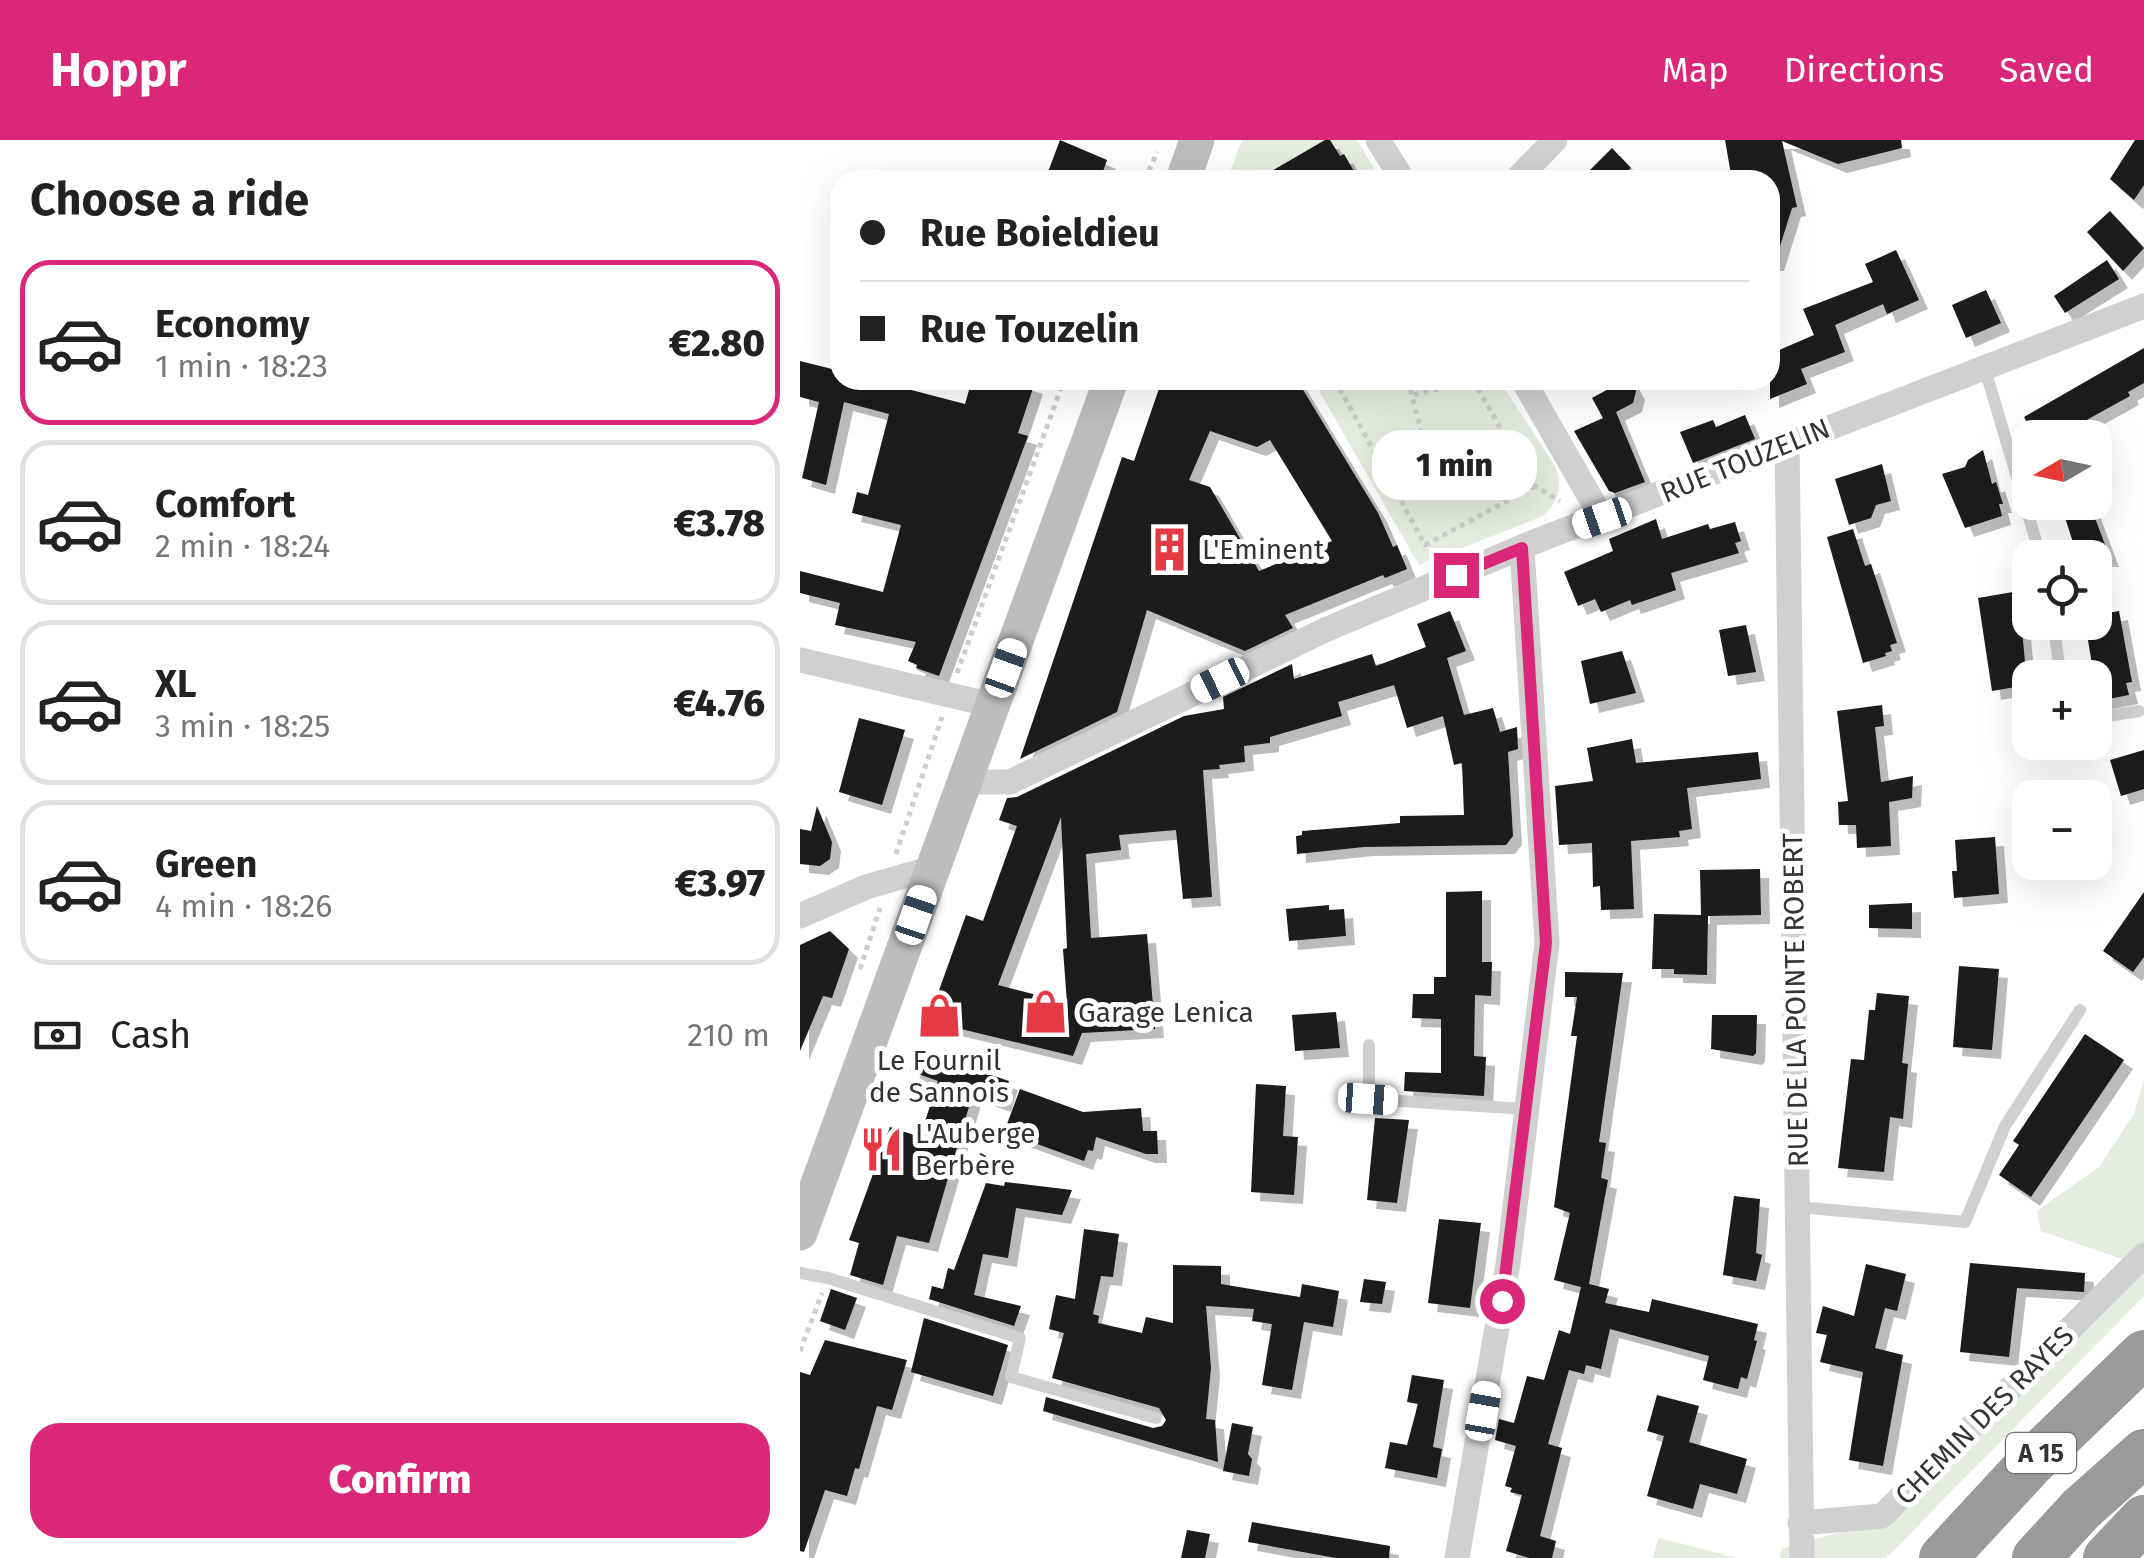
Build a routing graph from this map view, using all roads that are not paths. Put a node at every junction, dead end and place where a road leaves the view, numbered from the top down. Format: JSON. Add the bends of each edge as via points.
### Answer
{"nodes":[{"id":1,"x":1197,"y":140,"type":"edge"},
{"id":2,"x":1378,"y":140,"type":"edge"},
{"id":3,"x":1554,"y":140,"type":"edge"},
{"id":4,"x":1187,"y":170,"type":"edge"},
{"id":5,"x":1398,"y":170,"type":"edge"},
{"id":6,"x":1526,"y":170,"type":"edge"},
{"id":7,"x":2144,"y":306,"type":"edge"},
{"id":8,"x":1984,"y":366,"type":"junction"},
{"id":9,"x":1107,"y":390,"type":"edge"},
{"id":10,"x":1530,"y":390,"type":"edge"},
{"id":11,"x":1787,"y":441,"type":"junction"},
{"id":12,"x":1602,"y":518,"type":"junction"},
{"id":13,"x":2036,"y":540,"type":"edge"},
{"id":14,"x":1522,"y":548,"type":"junction"},
{"id":15,"x":800,"y":660,"type":"edge"},
{"id":16,"x":992,"y":705,"type":"junction"},
{"id":17,"x":2139,"y":711,"type":"dead end"},
{"id":18,"x":2112,"y":715,"type":"edge"},
{"id":19,"x":965,"y":782,"type":"junction"},
{"id":20,"x":932,"y":868,"type":"junction"},
{"id":21,"x":800,"y":916,"type":"edge"},
{"id":22,"x":2080,"y":1010,"type":"dead end"},
{"id":23,"x":1369,"y":1045,"type":"dead end"},
{"id":24,"x":1527,"y":1109,"type":"junction"},
{"id":25,"x":1798,"y":1207,"type":"junction"},
{"id":26,"x":800,"y":1233,"type":"edge"},
{"id":27,"x":2144,"y":1255,"type":"edge"},
{"id":28,"x":800,"y":1273,"type":"edge"},
{"id":29,"x":2144,"y":1354,"type":"edge"},
{"id":30,"x":1156,"y":1418,"type":"dead end"},
{"id":31,"x":2144,"y":1453,"type":"edge"},
{"id":32,"x":2144,"y":1520,"type":"edge"},
{"id":33,"x":1800,"y":1524,"type":"junction"},
{"id":34,"x":1457,"y":1558,"type":"edge"},
{"id":35,"x":1802,"y":1558,"type":"edge"},
{"id":36,"x":1943,"y":1558,"type":"edge"},
{"id":37,"x":2036,"y":1558,"type":"edge"},
{"id":38,"x":2107,"y":1558,"type":"edge"}],
"edges":[{"from":1,"to":4,"type":"main road"},
{"from":2,"to":5,"type":"street"},
{"from":3,"to":6,"type":"street"},
{"from":7,"to":8,"type":"street","name":"RUE TOUZELIN"},
{"from":8,"to":11,"type":"street","name":"RUE TOUZELIN"},
{"from":8,"to":13,"type":"lane"},
{"from":9,"to":16,"type":"main road"},
{"from":10,"to":12,"type":"street"},
{"from":11,"to":12,"type":"street","name":"RUE TOUZELIN"},
{"from":11,"to":25,"type":"street","name":"RUE DE LA POINTE ROBERT"},
{"from":12,"to":14,"type":"street","name":"RUE TOUZELIN"},
{"from":14,"to":19,"type":"street","name":"RUE TOUZELIN","via":[[1325,630],[1010,782]]},
{"from":14,"to":24,"type":"street","via":[[1546,943]]},
{"from":15,"to":16,"type":"street"},
{"from":16,"to":19,"type":"main road"},
{"from":17,"to":18,"type":"lane"},
{"from":19,"to":20,"type":"main road"},
{"from":20,"to":21,"type":"street"},
{"from":20,"to":26,"type":"main road"},
{"from":22,"to":25,"type":"lane","via":[[2004,1126],[1964,1222]]},
{"from":23,"to":24,"type":"lane","via":[[1368,1099]]},
{"from":24,"to":34,"type":"street","via":[[1508,1264]]},
{"from":25,"to":33,"type":"street","name":"RUE DE LA POINTE ROBERT"},
{"from":27,"to":33,"type":"street","name":"CHEMIN DES RAYES","via":[[1882,1516]]},
{"from":28,"to":30,"type":"lane","via":[[1020,1338],[1011,1376]]},
{"from":29,"to":36,"type":"highway","number":"A 15"},
{"from":31,"to":37,"type":"highway","number":"A 15"},
{"from":32,"to":38,"type":"highway"},
{"from":33,"to":35,"type":"street","name":"RUE DE LA POINTE ROBERT"}]}
